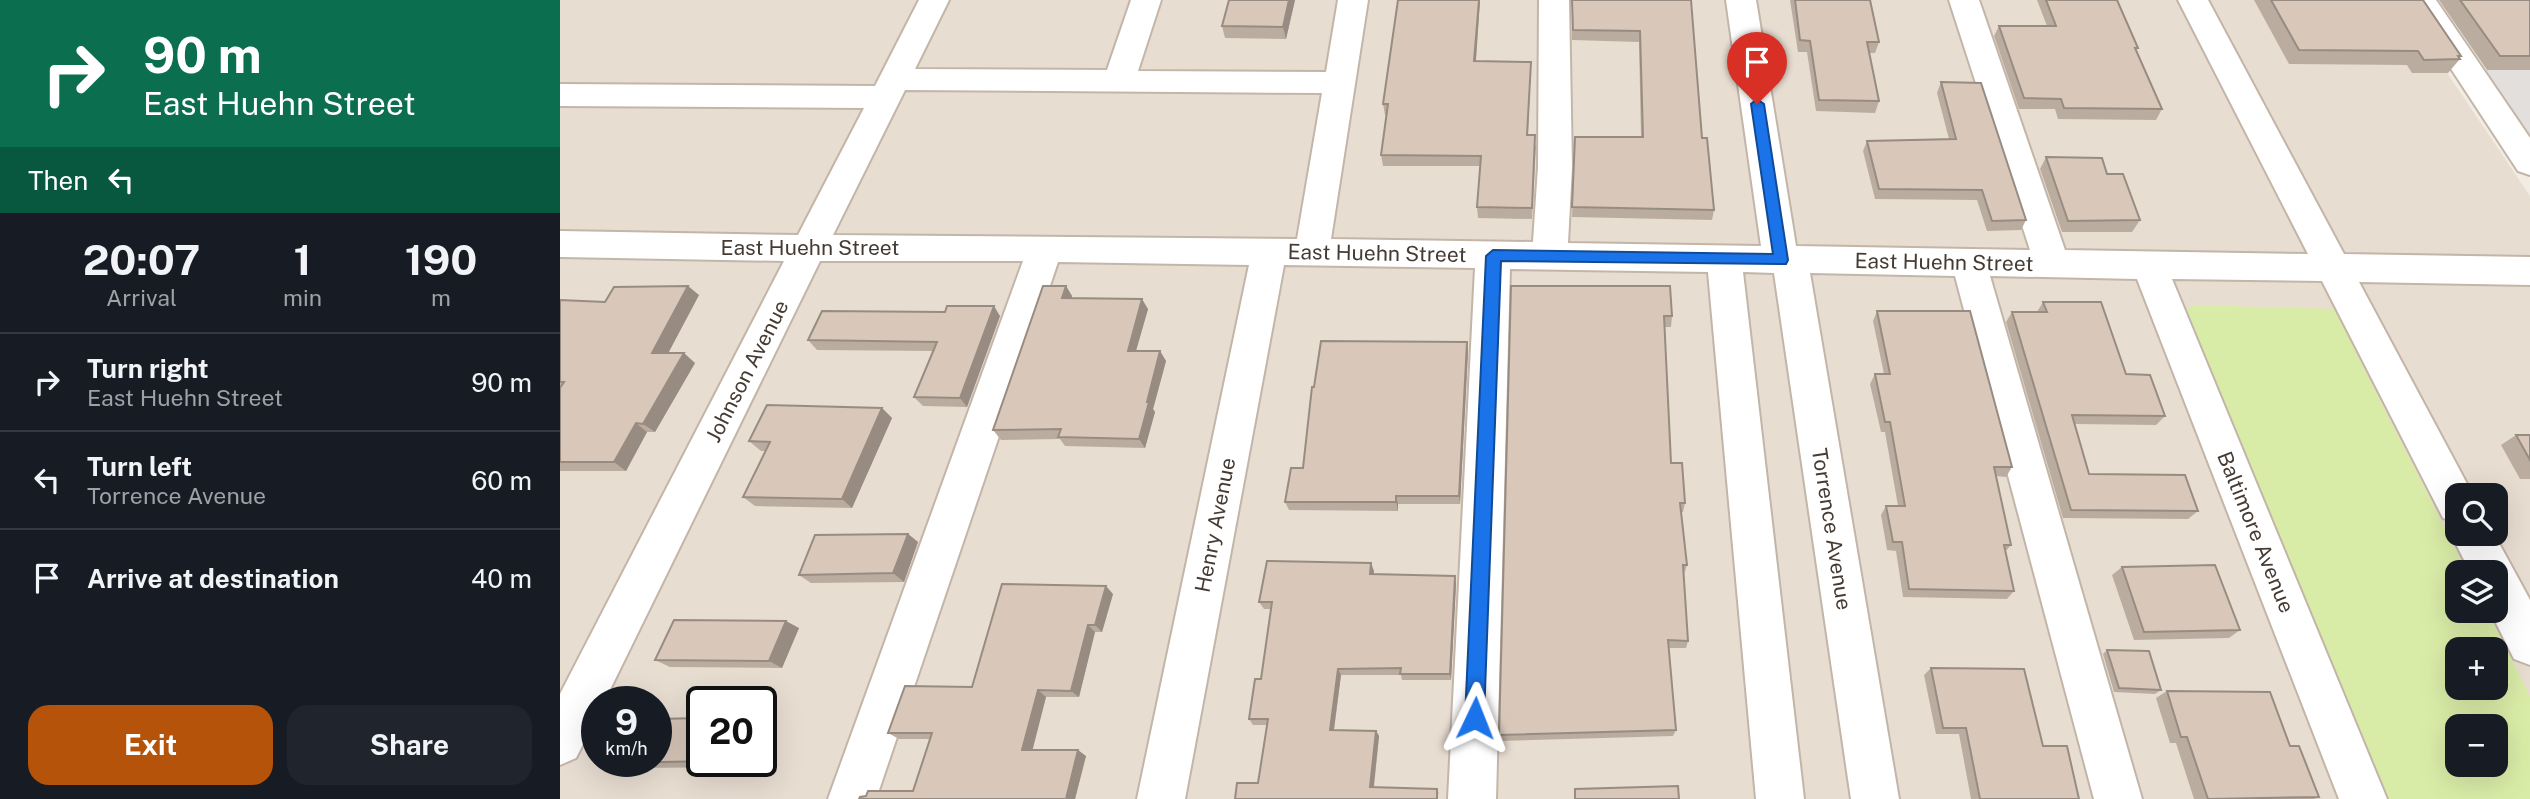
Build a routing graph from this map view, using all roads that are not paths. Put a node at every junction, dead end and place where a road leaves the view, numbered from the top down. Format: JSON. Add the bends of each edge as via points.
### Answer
{"nodes":[{"id":1,"x":934,"y":0,"type":"edge"},
{"id":2,"x":1146,"y":0,"type":"edge"},
{"id":3,"x":1353,"y":0,"type":"edge"},
{"id":4,"x":1554,"y":0,"type":"edge"},
{"id":5,"x":1741,"y":0,"type":"edge"},
{"id":6,"x":1964,"y":0,"type":"edge"},
{"id":7,"x":2193,"y":0,"type":"edge"},
{"id":8,"x":2421,"y":0,"type":"edge"},
{"id":9,"x":1118,"y":83,"type":"junction"},
{"id":10,"x":1340,"y":83,"type":"junction"},
{"id":11,"x":889,"y":88,"type":"junction"},
{"id":12,"x":560,"y":95,"type":"edge"},
{"id":13,"x":2530,"y":163,"type":"edge"},
{"id":14,"x":562,"y":247,"type":"edge"},
{"id":15,"x":808,"y":248,"type":"junction"},
{"id":16,"x":1045,"y":248,"type":"junction"},
{"id":17,"x":1269,"y":252,"type":"junction"},
{"id":18,"x":1312,"y":253,"type":"junction"},
{"id":19,"x":1493,"y":256,"type":"junction"},
{"id":20,"x":1550,"y":256,"type":"junction"},
{"id":21,"x":1724,"y":259,"type":"junction"},
{"id":22,"x":1785,"y":260,"type":"junction"},
{"id":23,"x":1969,"y":263,"type":"junction"},
{"id":24,"x":2052,"y":264,"type":"junction"},
{"id":25,"x":2149,"y":265,"type":"junction"},
{"id":26,"x":2333,"y":268,"type":"junction"},
{"id":27,"x":2530,"y":271,"type":"edge"},
{"id":28,"x":2445,"y":483,"type":"edge"},
{"id":29,"x":2508,"y":601,"type":"edge"},
{"id":30,"x":2530,"y":644,"type":"edge"},
{"id":31,"x":560,"y":742,"type":"edge"},
{"id":32,"x":852,"y":799,"type":"edge"},
{"id":33,"x":1161,"y":799,"type":"edge"},
{"id":34,"x":1472,"y":799,"type":"edge"},
{"id":35,"x":1780,"y":799,"type":"edge"},
{"id":36,"x":1875,"y":799,"type":"edge"},
{"id":37,"x":2118,"y":799,"type":"edge"},
{"id":38,"x":2363,"y":799,"type":"edge"}],
"edges":[{"from":1,"to":11,"type":"street","name":"Johnson Avenue"},
{"from":2,"to":9,"type":"street"},
{"from":3,"to":10,"type":"street"},
{"from":4,"to":20,"type":"street","via":[[1555,167]]},
{"from":5,"to":22,"type":"street","name":"Torrence Avenue"},
{"from":6,"to":24,"type":"street"},
{"from":7,"to":26,"type":"street"},
{"from":8,"to":13,"type":"street"},
{"from":9,"to":10,"type":"street"},
{"from":9,"to":11,"type":"street"},
{"from":10,"to":18,"type":"street"},
{"from":11,"to":12,"type":"street"},
{"from":11,"to":15,"type":"street","name":"Johnson Avenue"},
{"from":14,"to":15,"type":"street","name":"East Huehn Street"},
{"from":15,"to":16,"type":"street","name":"East Huehn Street"},
{"from":15,"to":31,"type":"street","name":"Johnson Avenue"},
{"from":16,"to":17,"type":"street","name":"East Huehn Street"},
{"from":16,"to":32,"type":"street"},
{"from":17,"to":18,"type":"street","name":"East Huehn Street"},
{"from":17,"to":33,"type":"street","name":"Henry Avenue"},
{"from":18,"to":19,"type":"street","name":"East Huehn Street"},
{"from":19,"to":20,"type":"street","name":"East Huehn Street"},
{"from":19,"to":34,"type":"street"},
{"from":20,"to":21,"type":"street","name":"East Huehn Street"},
{"from":21,"to":22,"type":"street","name":"East Huehn Street"},
{"from":21,"to":35,"type":"street"},
{"from":22,"to":23,"type":"street","name":"East Huehn Street"},
{"from":22,"to":36,"type":"street","name":"Torrence Avenue"},
{"from":23,"to":24,"type":"street","name":"East Huehn Street"},
{"from":23,"to":37,"type":"street"},
{"from":24,"to":25,"type":"street","name":"East Huehn Street"},
{"from":25,"to":26,"type":"street","name":"East Huehn Street"},
{"from":25,"to":38,"type":"street","name":"Baltimore Avenue"},
{"from":26,"to":27,"type":"street","name":"East Huehn Street"},
{"from":26,"to":28,"type":"street"},
{"from":29,"to":30,"type":"street"}]}
